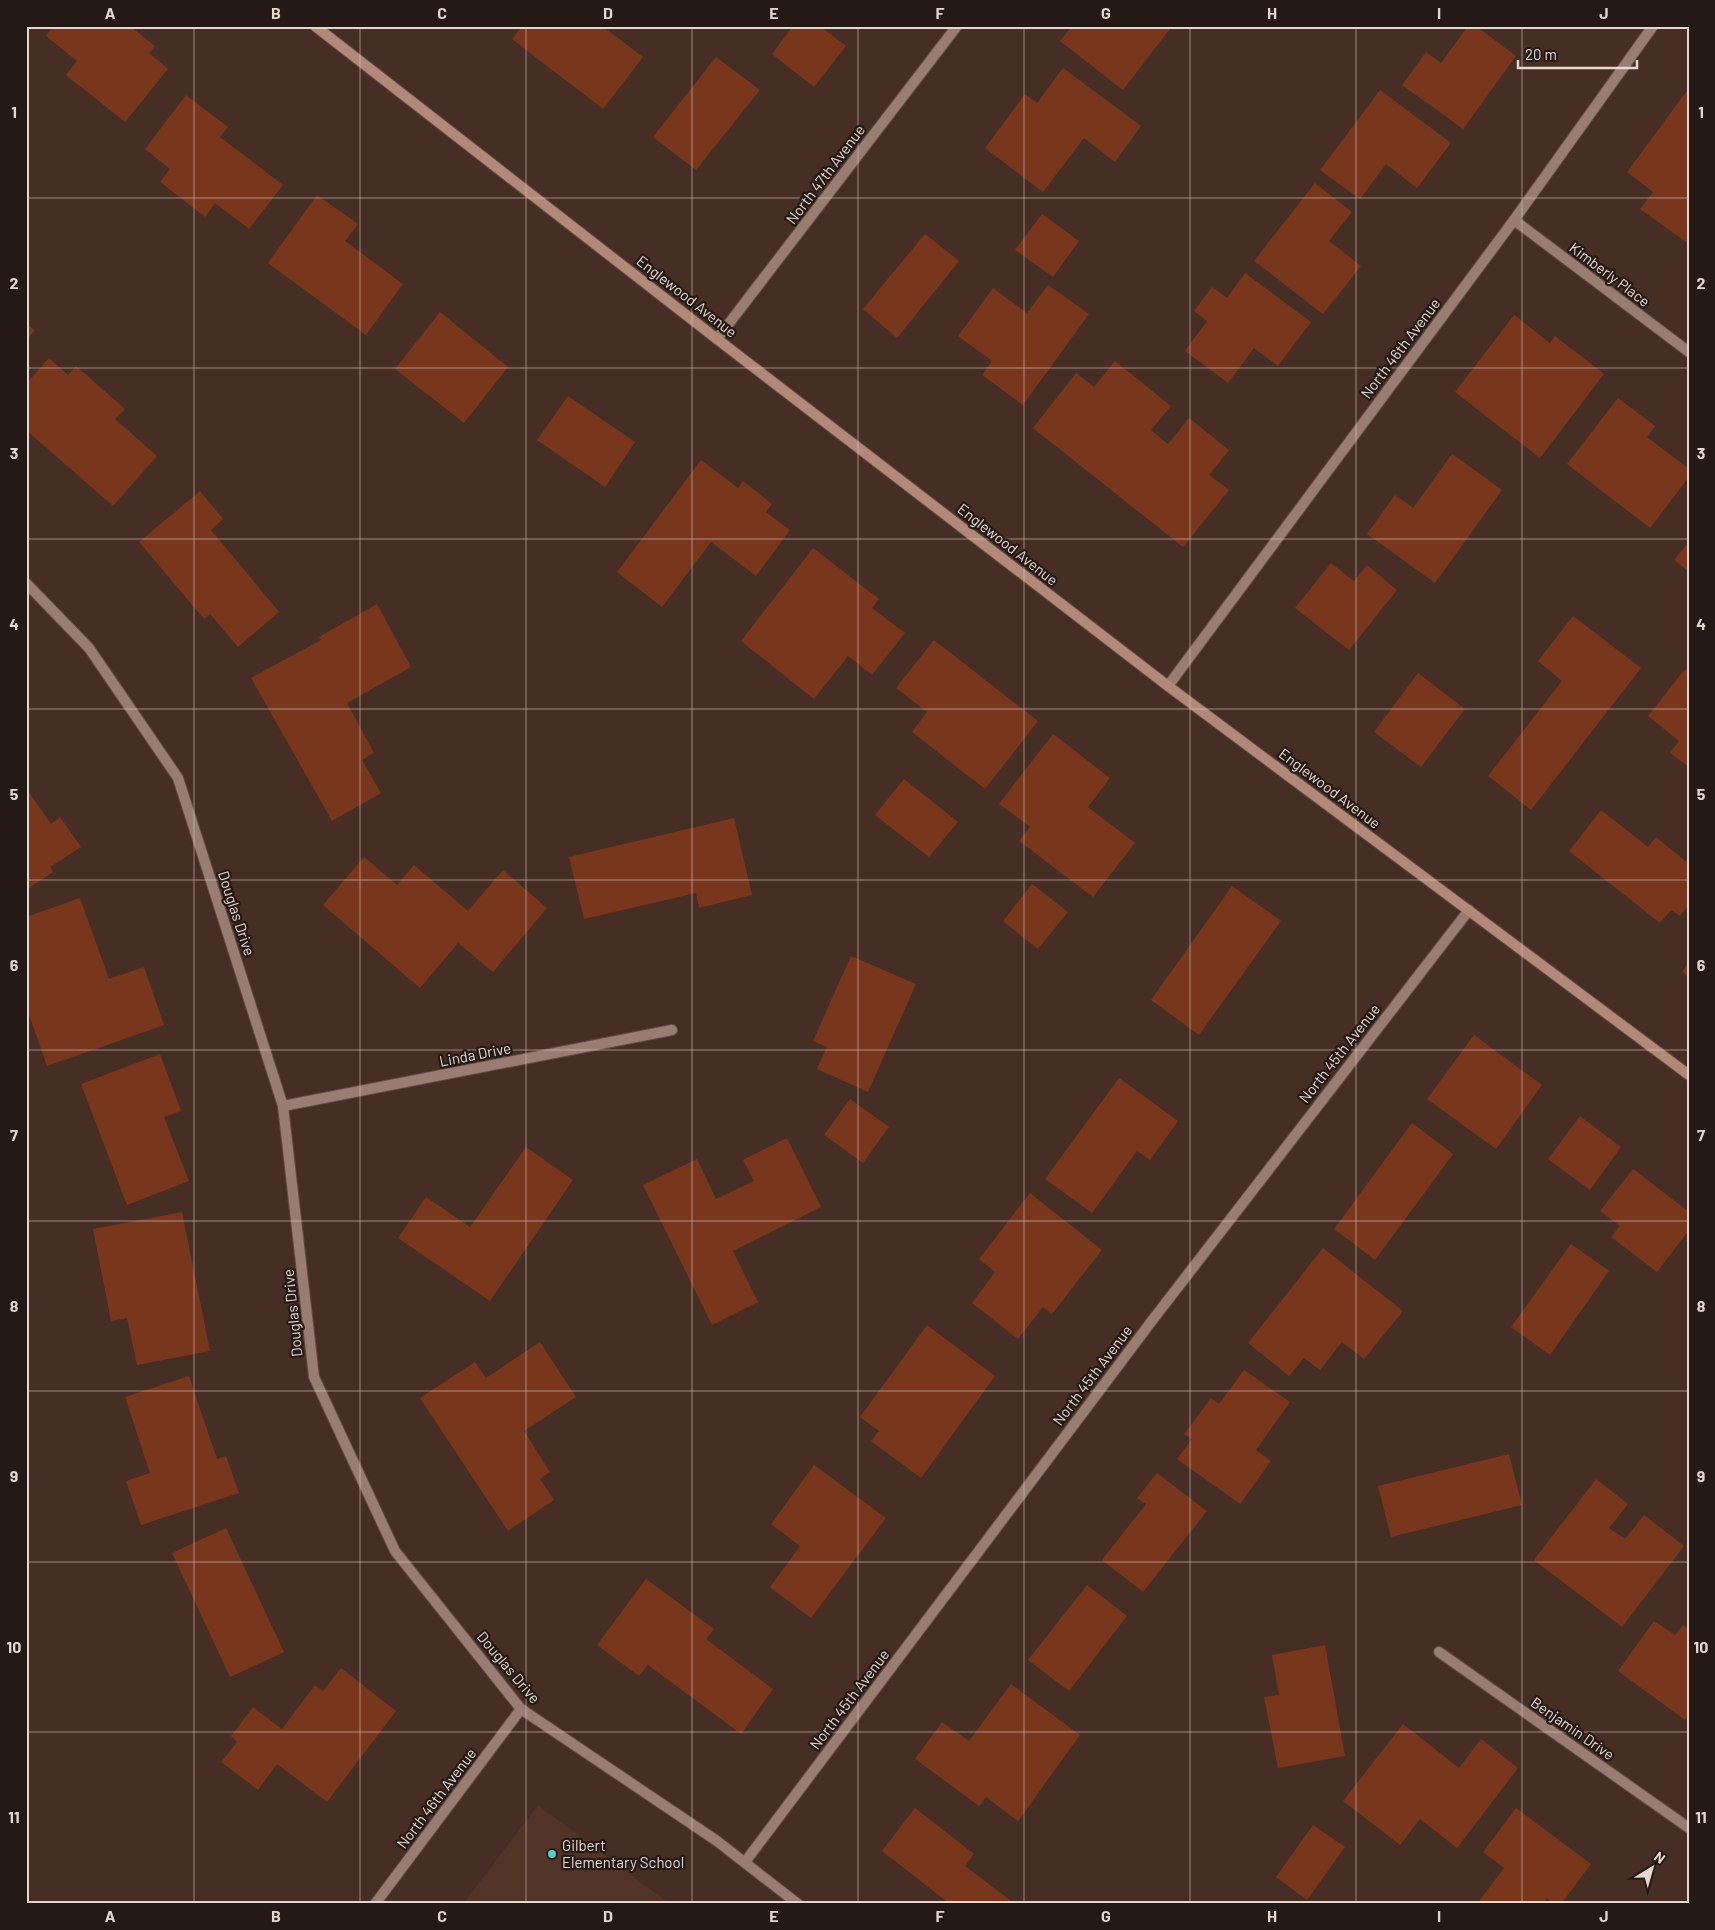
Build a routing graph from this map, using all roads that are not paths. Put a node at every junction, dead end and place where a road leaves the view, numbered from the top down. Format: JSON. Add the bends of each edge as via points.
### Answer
{"nodes":[{"id":1,"x":316,"y":26,"type":"edge"},
{"id":2,"x":957,"y":26,"type":"edge"},
{"id":3,"x":1653,"y":26,"type":"edge"},
{"id":4,"x":1514,"y":220,"type":"junction"},
{"id":5,"x":717,"y":339,"type":"junction"},
{"id":6,"x":1689,"y":352,"type":"edge"},
{"id":7,"x":26,"y":583,"type":"edge"},
{"id":8,"x":1168,"y":686,"type":"junction"},
{"id":9,"x":1469,"y":910,"type":"junction"},
{"id":10,"x":672,"y":1030,"type":"dead end"},
{"id":11,"x":1689,"y":1075,"type":"edge"},
{"id":12,"x":283,"y":1106,"type":"junction"},
{"id":13,"x":1439,"y":1652,"type":"dead end"},
{"id":14,"x":521,"y":1709,"type":"junction"},
{"id":15,"x":1689,"y":1828,"type":"edge"},
{"id":16,"x":745,"y":1862,"type":"junction"},
{"id":17,"x":375,"y":1904,"type":"edge"},
{"id":18,"x":798,"y":1904,"type":"edge"}],
"edges":[{"from":1,"to":5,"type":"street","name":"Englewood Avenue"},
{"from":2,"to":5,"type":"street","name":"North 47th Avenue"},
{"from":3,"to":4,"type":"street","name":"North 46th Avenue"},
{"from":4,"to":6,"type":"street","name":"Kimberly Place"},
{"from":4,"to":8,"type":"street","name":"North 46th Avenue"},
{"from":5,"to":8,"type":"street","name":"Englewood Avenue"},
{"from":7,"to":12,"type":"street","name":"Douglas Drive","via":[[89,648],[178,778]]},
{"from":8,"to":9,"type":"street","name":"Englewood Avenue"},
{"from":9,"to":11,"type":"street","name":"Englewood Avenue"},
{"from":9,"to":16,"type":"street","name":"North 45th Avenue","via":[[1145,1330]]},
{"from":10,"to":12,"type":"street","name":"Linda Drive"},
{"from":12,"to":14,"type":"street","name":"Douglas Drive","via":[[314,1377],[395,1551]]},
{"from":13,"to":15,"type":"street","name":"Benjamin Drive"},
{"from":14,"to":16,"type":"street","name":"Douglas Drive"},
{"from":14,"to":17,"type":"street","name":"North 46th Avenue"},
{"from":16,"to":18,"type":"street","name":"Douglas Drive"}]}
